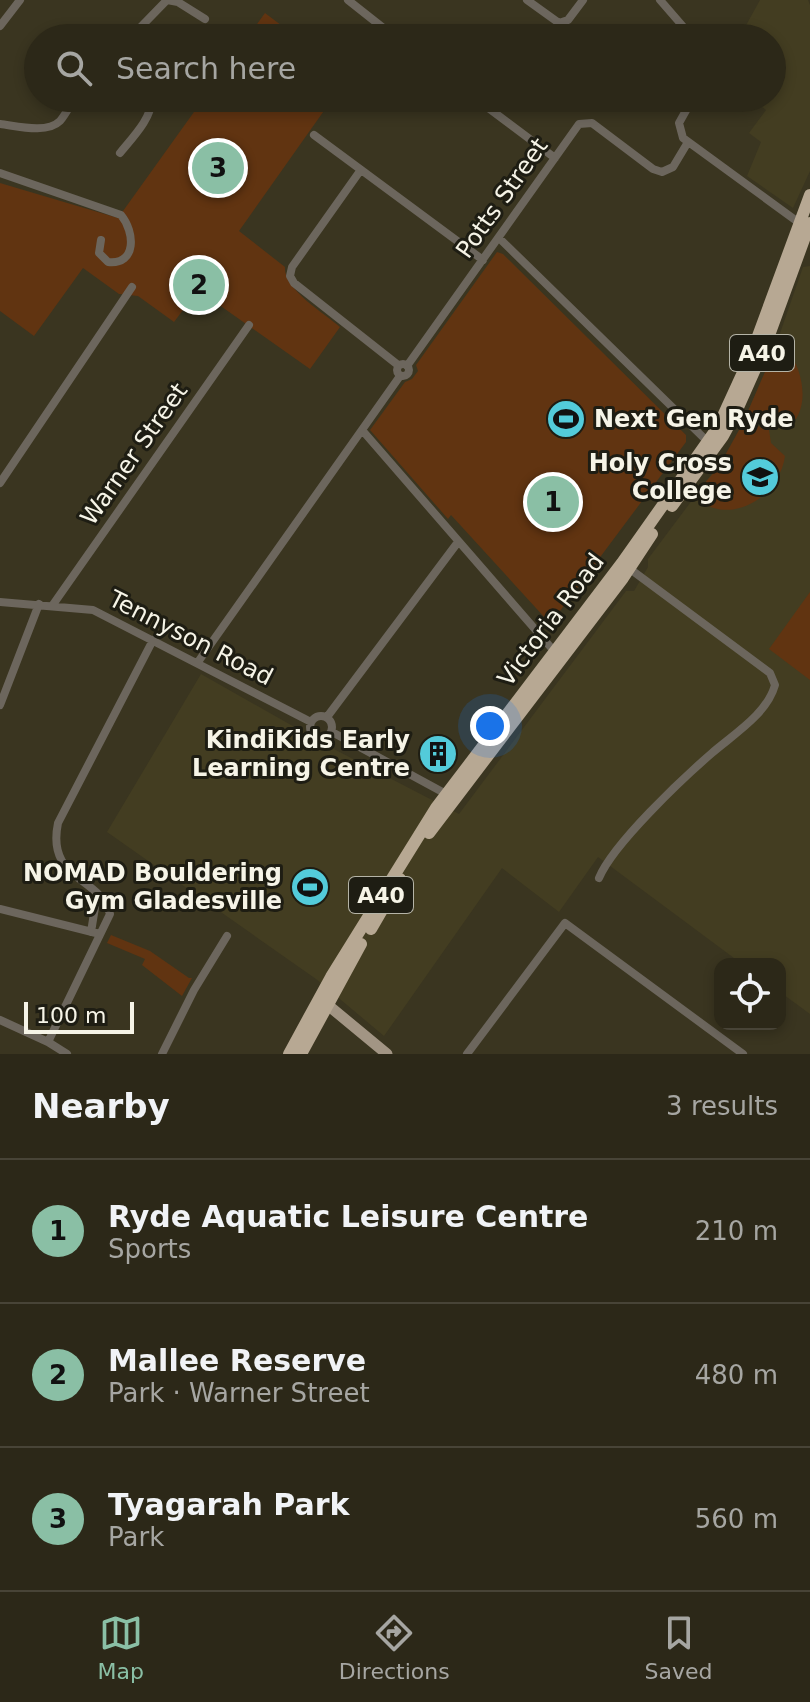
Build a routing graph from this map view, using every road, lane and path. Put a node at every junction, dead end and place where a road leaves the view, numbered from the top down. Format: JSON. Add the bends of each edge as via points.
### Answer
{"nodes":[{"id":1,"x":20,"y":0,"type":"edge"},
{"id":2,"x":348,"y":0,"type":"edge"},
{"id":3,"x":527,"y":0,"type":"edge"},
{"id":4,"x":583,"y":0,"type":"edge"},
{"id":5,"x":660,"y":0,"type":"edge"},
{"id":6,"x":205,"y":19,"type":"dead end"},
{"id":7,"x":144,"y":24,"type":"edge"},
{"id":8,"x":378,"y":24,"type":"edge"},
{"id":9,"x":681,"y":24,"type":"edge"},
{"id":10,"x":0,"y":26,"type":"edge"},
{"id":11,"x":65,"y":112,"type":"edge"},
{"id":12,"x":150,"y":112,"type":"edge"},
{"id":13,"x":494,"y":112,"type":"edge"},
{"id":14,"x":686,"y":112,"type":"edge"},
{"id":15,"x":0,"y":124,"type":"edge"},
{"id":16,"x":314,"y":135,"type":"dead end"},
{"id":17,"x":688,"y":142,"type":"junction"},
{"id":18,"x":120,"y":153,"type":"dead end"},
{"id":19,"x":555,"y":158,"type":"junction"},
{"id":20,"x":360,"y":171,"type":"junction"},
{"id":21,"x":0,"y":173,"type":"edge"},
{"id":22,"x":810,"y":195,"type":"edge"},
{"id":23,"x":804,"y":223,"type":"edge"},
{"id":24,"x":499,"y":238,"type":"junction"},
{"id":25,"x":101,"y":240,"type":"dead end"},
{"id":26,"x":800,"y":252,"type":"edge"},
{"id":27,"x":483,"y":260,"type":"junction"},
{"id":28,"x":132,"y":287,"type":"dead end"},
{"id":29,"x":249,"y":325,"type":"dead end"},
{"id":30,"x":403,"y":366,"type":"junction"},
{"id":31,"x":362,"y":430,"type":"junction"},
{"id":32,"x":708,"y":442,"type":"junction"},
{"id":33,"x":0,"y":483,"type":"edge"},
{"id":34,"x":458,"y":542,"type":"junction"},
{"id":35,"x":625,"y":566,"type":"junction"},
{"id":36,"x":0,"y":602,"type":"edge"},
{"id":37,"x":39,"y":604,"type":"junction"},
{"id":38,"x":52,"y":606,"type":"junction"},
{"id":39,"x":153,"y":640,"type":"junction"},
{"id":40,"x":554,"y":651,"type":"junction"},
{"id":41,"x":198,"y":662,"type":"junction"},
{"id":42,"x":0,"y":705,"type":"edge"},
{"id":43,"x":327,"y":717,"type":"junction"},
{"id":44,"x":311,"y":722,"type":"junction"},
{"id":45,"x":332,"y":732,"type":"junction"},
{"id":46,"x":451,"y":797,"type":"junction"},
{"id":47,"x":599,"y":878,"type":"dead end"},
{"id":48,"x":97,"y":895,"type":"junction"},
{"id":49,"x":0,"y":909,"type":"edge"},
{"id":50,"x":96,"y":933,"type":"junction"},
{"id":51,"x":227,"y":936,"type":"dead end"},
{"id":52,"x":324,"y":1001,"type":"junction"},
{"id":53,"x":0,"y":1020,"type":"edge"},
{"id":54,"x":48,"y":1042,"type":"junction"},
{"id":55,"x":67,"y":1054,"type":"edge"},
{"id":56,"x":163,"y":1054,"type":"edge"},
{"id":57,"x":289,"y":1054,"type":"edge"},
{"id":58,"x":301,"y":1054,"type":"edge"},
{"id":59,"x":387,"y":1054,"type":"edge"},
{"id":60,"x":467,"y":1054,"type":"edge"},
{"id":61,"x":743,"y":1054,"type":"edge"}],
"edges":[{"from":1,"to":10,"type":"street"},
{"from":2,"to":8,"type":"street"},
{"from":3,"to":4,"type":"street","via":[[559,23],[568,20]]},
{"from":5,"to":9,"type":"street"},
{"from":6,"to":7,"type":"street","via":[[167,0]]},
{"from":11,"to":15,"type":"street","via":[[53,126]]},
{"from":12,"to":18,"type":"street"},
{"from":13,"to":19,"type":"street"},
{"from":14,"to":17,"type":"street","via":[[679,126]]},
{"from":16,"to":20,"type":"street"},
{"from":17,"to":19,"type":"street","name":"Potts Street","via":[[673,167],[662,172],[585,122]]},
{"from":17,"to":23,"type":"street"},
{"from":19,"to":24,"type":"street","name":"Potts Street"},
{"from":20,"to":27,"type":"street"},
{"from":20,"to":30,"type":"street","via":[[290,276]]},
{"from":21,"to":25,"type":"street","via":[[121,215],[131,231],[128,254],[108,262],[99,253]]},
{"from":22,"to":23,"type":"highway","name":"Victoria Road","number":"A40"},
{"from":23,"to":26,"type":"highway","name":"Victoria Road","number":"A40"},
{"from":24,"to":27,"type":"street","name":"Potts Street"},
{"from":24,"to":32,"type":"street"},
{"from":26,"to":32,"type":"highway","name":"Victoria Road","number":"A40"},
{"from":26,"to":35,"type":"highway","name":"Victoria Road","number":"A40","via":[[764,349],[723,436]]},
{"from":27,"to":30,"type":"street","name":"Potts Street"},
{"from":28,"to":33,"type":"street"},
{"from":29,"to":38,"type":"street","name":"Warner Street"},
{"from":30,"to":31,"type":"street","name":"Potts Street","via":[[407,374],[400,376]]},
{"from":31,"to":34,"type":"street"},
{"from":31,"to":41,"type":"street"},
{"from":32,"to":35,"type":"highway","name":"Victoria Road","number":"A40"},
{"from":34,"to":40,"type":"street"},
{"from":34,"to":43,"type":"street"},
{"from":35,"to":40,"type":"highway","name":"Victoria Road","number":"A40"},
{"from":35,"to":46,"type":"highway","name":"Victoria Road","number":"A40"},
{"from":35,"to":47,"type":"street","via":[[770,673],[775,685],[751,721],[629,836]]},
{"from":36,"to":37,"type":"street","name":"Tennyson Road"},
{"from":37,"to":38,"type":"street","name":"Tennyson Road"},
{"from":37,"to":42,"type":"street"},
{"from":38,"to":39,"type":"street","name":"Tennyson Road","via":[[93,610]]},
{"from":39,"to":41,"type":"street","name":"Tennyson Road"},
{"from":39,"to":48,"type":"street","via":[[58,823],[63,863]]},
{"from":40,"to":46,"type":"highway","name":"Victoria Road","number":"A40"},
{"from":41,"to":44,"type":"street","name":"Tennyson Road"},
{"from":43,"to":44,"type":"street","via":[[315,716]]},
{"from":43,"to":45,"type":"street"},
{"from":44,"to":45,"type":"street","via":[[311,733],[318,738]]},
{"from":45,"to":46,"type":"street"},
{"from":46,"to":52,"type":"highway","name":"Victoria Road","number":"A40","via":[[384,890]]},
{"from":48,"to":50,"type":"street"},
{"from":48,"to":50,"type":"street","via":[[110,914]]},
{"from":49,"to":50,"type":"street"},
{"from":50,"to":54,"type":"street"},
{"from":51,"to":56,"type":"street"},
{"from":52,"to":57,"type":"highway","name":"Victoria Road","number":"A40"},
{"from":52,"to":58,"type":"highway","name":"Victoria Road","number":"A40"},
{"from":52,"to":59,"type":"main road"},
{"from":53,"to":54,"type":"street"},
{"from":54,"to":55,"type":"street"},
{"from":60,"to":61,"type":"street","via":[[565,923]]}]}
